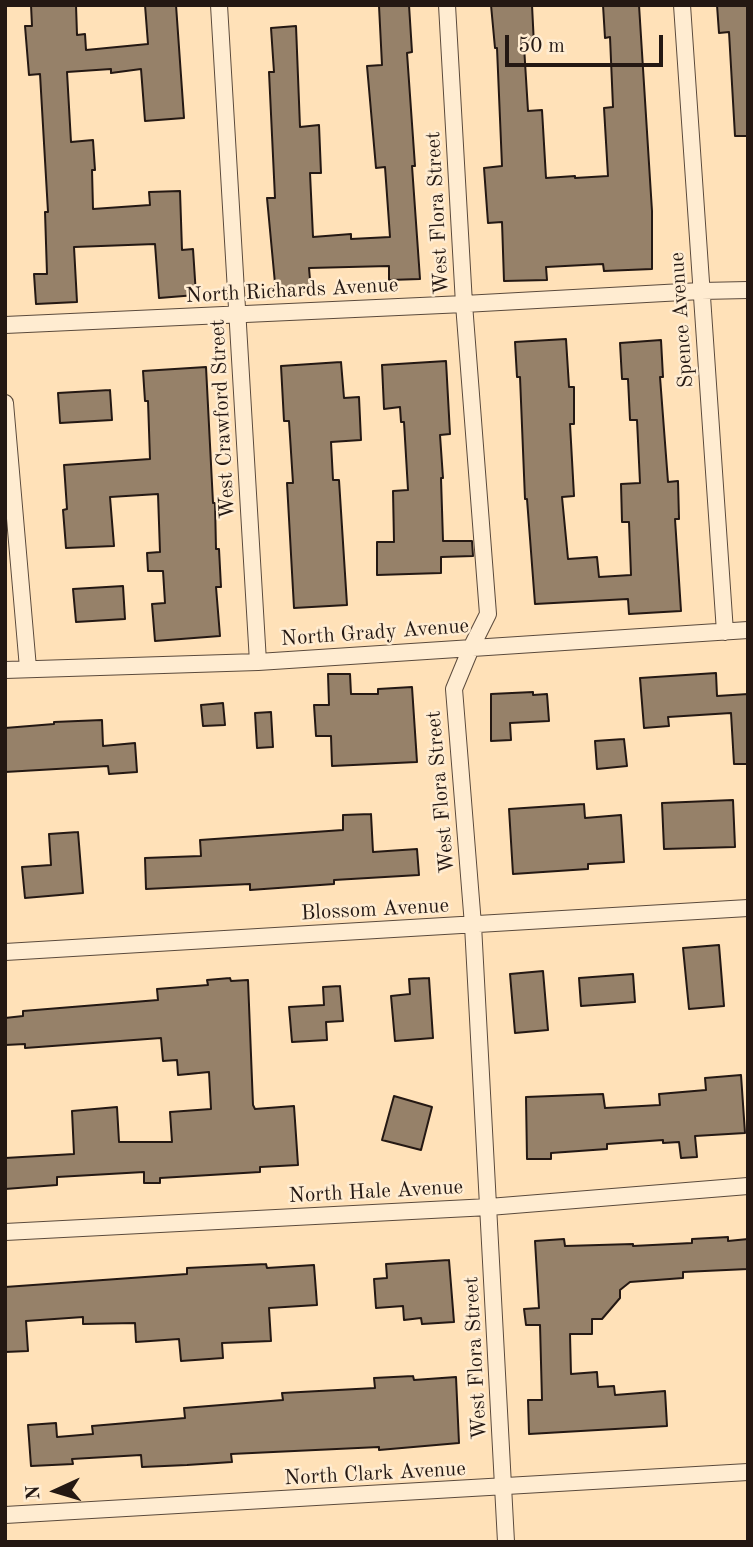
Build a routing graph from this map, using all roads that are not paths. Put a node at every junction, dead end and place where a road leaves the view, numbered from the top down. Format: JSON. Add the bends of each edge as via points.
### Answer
{"nodes":[{"id":1,"x":219,"y":5,"type":"edge"},
{"id":2,"x":447,"y":5,"type":"edge"},
{"id":3,"x":682,"y":5,"type":"edge"},
{"id":4,"x":701,"y":290,"type":"junction"},
{"id":5,"x":748,"y":290,"type":"edge"},
{"id":6,"x":464,"y":304,"type":"junction"},
{"id":7,"x":239,"y":315,"type":"junction"},
{"id":8,"x":5,"y":325,"type":"edge"},
{"id":9,"x":5,"y":403,"type":"edge"},
{"id":10,"x":748,"y":630,"type":"edge"},
{"id":11,"x":725,"y":632,"type":"junction"},
{"id":12,"x":471,"y":648,"type":"junction"},
{"id":13,"x":258,"y":662,"type":"junction"},
{"id":14,"x":28,"y":668,"type":"junction"},
{"id":15,"x":5,"y":670,"type":"edge"},
{"id":16,"x":748,"y":908,"type":"edge"},
{"id":17,"x":474,"y":925,"type":"junction"},
{"id":18,"x":5,"y":952,"type":"edge"},
{"id":19,"x":748,"y":1186,"type":"edge"},
{"id":20,"x":489,"y":1207,"type":"junction"},
{"id":21,"x":5,"y":1232,"type":"edge"},
{"id":22,"x":748,"y":1472,"type":"edge"},
{"id":23,"x":503,"y":1488,"type":"junction"},
{"id":24,"x":5,"y":1515,"type":"edge"},
{"id":25,"x":506,"y":1542,"type":"edge"}],
"edges":[{"from":1,"to":7,"type":"street","name":"West Crawford Street"},
{"from":2,"to":6,"type":"street","name":"West Flora Street"},
{"from":3,"to":4,"type":"street","name":"Spence Avenue"},
{"from":4,"to":5,"type":"street","name":"North Richards Avenue"},
{"from":4,"to":6,"type":"street","name":"North Richards Avenue"},
{"from":4,"to":11,"type":"street","name":"Spence Avenue"},
{"from":6,"to":7,"type":"street","name":"North Richards Avenue"},
{"from":6,"to":12,"type":"street","name":"West Flora Street","via":[[488,614]]},
{"from":7,"to":8,"type":"street","name":"North Richards Avenue"},
{"from":7,"to":13,"type":"street","name":"West Crawford Street"},
{"from":9,"to":14,"type":"street"},
{"from":10,"to":11,"type":"street","name":"North Grady Avenue"},
{"from":11,"to":12,"type":"street","name":"North Grady Avenue"},
{"from":12,"to":13,"type":"street","name":"North Grady Avenue"},
{"from":12,"to":17,"type":"street","name":"West Flora Street","via":[[454,689]]},
{"from":13,"to":14,"type":"street","name":"North Grady Avenue"},
{"from":14,"to":15,"type":"street","name":"North Grady Avenue"},
{"from":16,"to":17,"type":"street","name":"Blossom Avenue"},
{"from":17,"to":18,"type":"street","name":"Blossom Avenue"},
{"from":17,"to":20,"type":"street","name":"West Flora Street"},
{"from":19,"to":20,"type":"street","name":"North Hale Avenue"},
{"from":20,"to":21,"type":"street","name":"North Hale Avenue"},
{"from":20,"to":23,"type":"street","name":"West Flora Street"},
{"from":22,"to":23,"type":"street","name":"North Clark Avenue"},
{"from":23,"to":24,"type":"street","name":"North Clark Avenue"},
{"from":23,"to":25,"type":"street","name":"West Flora Street"}]}
